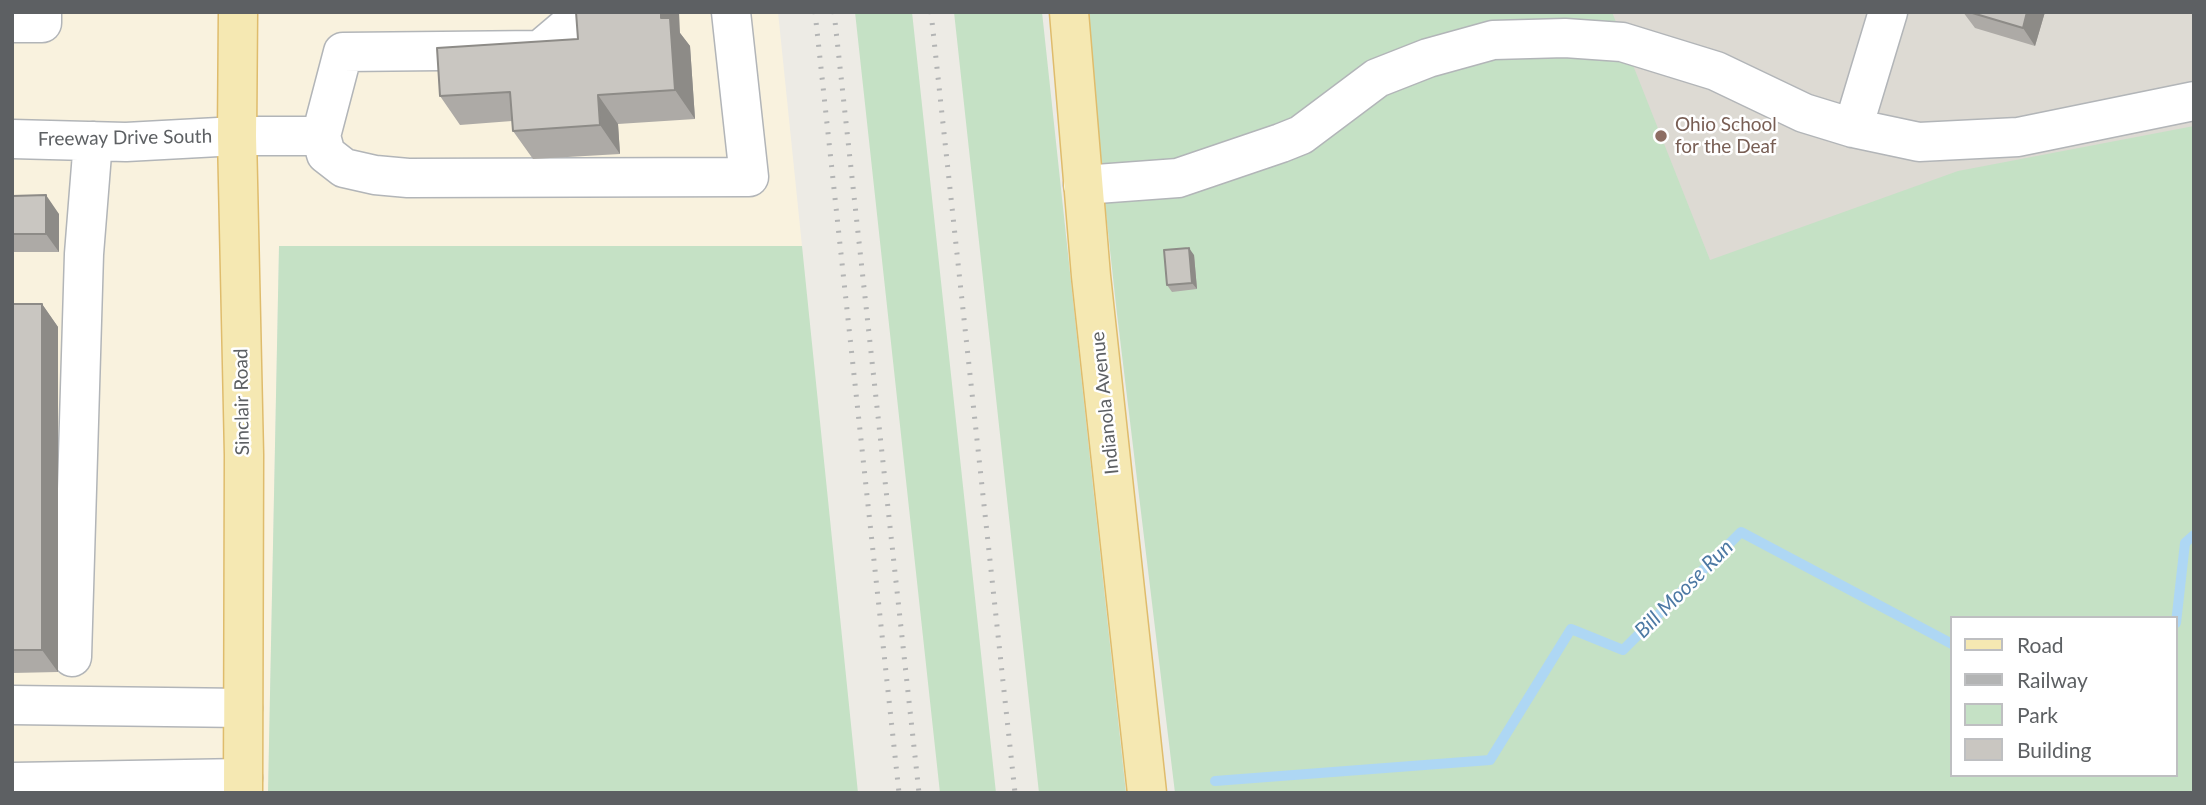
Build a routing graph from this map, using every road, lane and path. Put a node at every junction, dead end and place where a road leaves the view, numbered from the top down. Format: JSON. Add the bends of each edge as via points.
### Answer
{"nodes":[{"id":1,"x":43,"y":12,"type":"edge"},
{"id":2,"x":238,"y":12,"type":"edge"},
{"id":3,"x":572,"y":12,"type":"edge"},
{"id":4,"x":731,"y":12,"type":"edge"},
{"id":5,"x":1069,"y":12,"type":"edge"},
{"id":6,"x":1888,"y":12,"type":"edge"},
{"id":7,"x":12,"y":23,"type":"edge"},
{"id":8,"x":1621,"y":27,"type":"edge"},
{"id":9,"x":2194,"y":101,"type":"edge"},
{"id":10,"x":1853,"y":128,"type":"junction"},
{"id":11,"x":237,"y":135,"type":"junction"},
{"id":12,"x":321,"y":136,"type":"junction"},
{"id":13,"x":12,"y":139,"type":"edge"},
{"id":14,"x":93,"y":141,"type":"junction"},
{"id":15,"x":1083,"y":185,"type":"junction"},
{"id":16,"x":72,"y":657,"type":"dead end"},
{"id":17,"x":12,"y":705,"type":"edge"},
{"id":18,"x":243,"y":708,"type":"junction"},
{"id":19,"x":14,"y":782,"type":"dead end"},
{"id":20,"x":243,"y":785,"type":"edge"},
{"id":21,"x":1147,"y":793,"type":"edge"}],
"edges":[{"from":1,"to":7,"type":"street","via":[[42,23]]},
{"from":2,"to":11,"type":"main road","name":"Sinclair Road"},
{"from":3,"to":12,"type":"street","via":[[573,22],[540,50],[343,52]]},
{"from":4,"to":12,"type":"street","via":[[749,177],[375,175],[344,168],[326,154]]},
{"from":5,"to":15,"type":"main road","name":"Indianola Avenue"},
{"from":6,"to":10,"type":"street"},
{"from":8,"to":10,"type":"street","via":[[1804,113]]},
{"from":8,"to":15,"type":"street","via":[[1565,38],[1493,40],[1428,58],[1377,78],[1301,135],[1178,178]]},
{"from":9,"to":10,"type":"street","via":[[2018,137],[1919,142]]},
{"from":11,"to":12,"type":"street","name":"Freeway Drive South"},
{"from":11,"to":14,"type":"street","name":"Freeway Drive South"},
{"from":11,"to":18,"type":"main road","name":"Sinclair Road","via":[[244,456]]},
{"from":13,"to":14,"type":"street","name":"Freeway Drive South"},
{"from":14,"to":16,"type":"street","via":[[84,254]]},
{"from":15,"to":21,"type":"main road","name":"Indianola Avenue"},
{"from":17,"to":18,"type":"street"},
{"from":18,"to":20,"type":"main road","name":"Sinclair Road"},
{"from":19,"to":20,"type":"street"}]}
